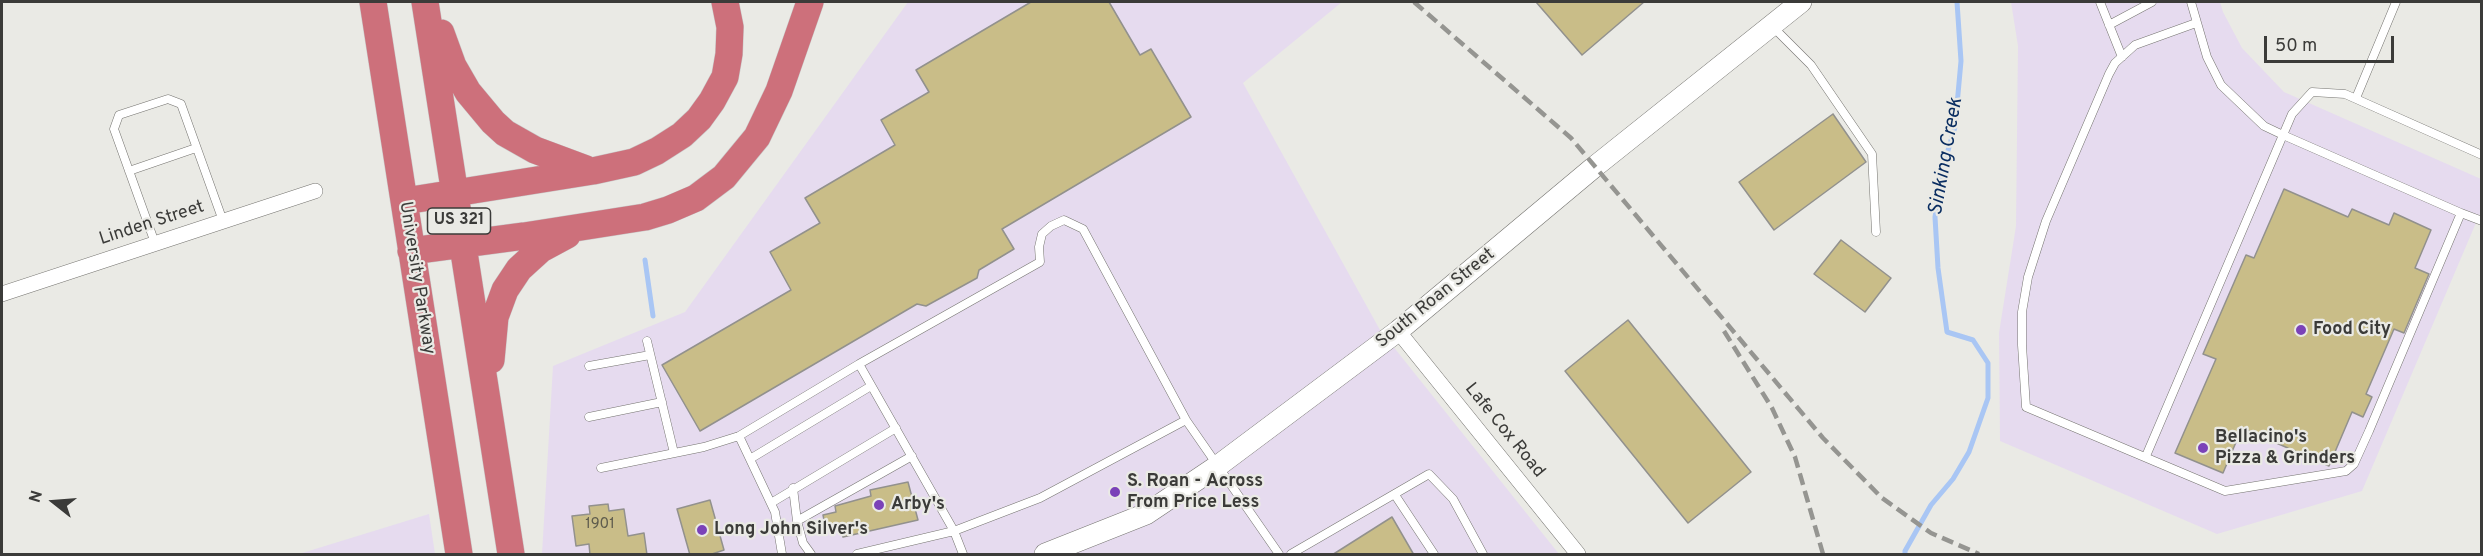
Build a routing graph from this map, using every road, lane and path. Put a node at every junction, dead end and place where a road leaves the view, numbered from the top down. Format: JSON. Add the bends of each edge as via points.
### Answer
{"nodes":[{"id":1,"x":373,"y":2,"type":"edge"},
{"id":2,"x":427,"y":2,"type":"edge"},
{"id":3,"x":725,"y":2,"type":"edge"},
{"id":4,"x":810,"y":2,"type":"edge"},
{"id":5,"x":1801,"y":2,"type":"edge"},
{"id":6,"x":2100,"y":2,"type":"edge"},
{"id":7,"x":2152,"y":2,"type":"edge"},
{"id":8,"x":2191,"y":2,"type":"edge"},
{"id":9,"x":2396,"y":2,"type":"edge"},
{"id":10,"x":2196,"y":23,"type":"junction"},
{"id":11,"x":2109,"y":24,"type":"junction"},
{"id":12,"x":1772,"y":25,"type":"junction"},
{"id":13,"x":2122,"y":57,"type":"junction"},
{"id":14,"x":2355,"y":98,"type":"junction"},
{"id":15,"x":2283,"y":135,"type":"junction"},
{"id":16,"x":196,"y":148,"type":"junction"},
{"id":17,"x":2481,"y":155,"type":"edge"},
{"id":18,"x":129,"y":171,"type":"junction"},
{"id":19,"x":593,"y":171,"type":"junction"},
{"id":20,"x":315,"y":191,"type":"dead end"},
{"id":21,"x":455,"y":193,"type":"junction"},
{"id":22,"x":405,"y":201,"type":"junction"},
{"id":23,"x":2461,"y":213,"type":"junction"},
{"id":24,"x":223,"y":221,"type":"junction"},
{"id":25,"x":2481,"y":221,"type":"edge"},
{"id":26,"x":582,"y":226,"type":"junction"},
{"id":27,"x":1876,"y":232,"type":"dead end"},
{"id":28,"x":155,"y":243,"type":"junction"},
{"id":29,"x":463,"y":243,"type":"junction"},
{"id":30,"x":411,"y":251,"type":"junction"},
{"id":31,"x":2,"y":294,"type":"edge"},
{"id":32,"x":1398,"y":332,"type":"junction"},
{"id":33,"x":646,"y":341,"type":"dead end"},
{"id":34,"x":650,"y":355,"type":"junction"},
{"id":35,"x":859,"y":364,"type":"junction"},
{"id":36,"x":589,"y":366,"type":"dead end"},
{"id":37,"x":872,"y":386,"type":"junction"},
{"id":38,"x":487,"y":397,"type":"junction"},
{"id":39,"x":662,"y":402,"type":"junction"},
{"id":40,"x":589,"y":417,"type":"dead end"},
{"id":41,"x":1186,"y":420,"type":"junction"},
{"id":42,"x":896,"y":429,"type":"junction"},
{"id":43,"x":739,"y":436,"type":"junction"},
{"id":44,"x":674,"y":453,"type":"junction"},
{"id":45,"x":912,"y":456,"type":"junction"},
{"id":46,"x":2146,"y":456,"type":"junction"},
{"id":47,"x":750,"y":459,"type":"junction"},
{"id":48,"x":1219,"y":465,"type":"junction"},
{"id":49,"x":601,"y":468,"type":"dead end"},
{"id":50,"x":793,"y":488,"type":"junction"},
{"id":51,"x":1395,"y":495,"type":"junction"},
{"id":52,"x":771,"y":503,"type":"junction"},
{"id":53,"x":797,"y":521,"type":"junction"},
{"id":54,"x":954,"y":531,"type":"junction"},
{"id":55,"x":513,"y":547,"type":"edge"},
{"id":56,"x":1071,"y":550,"type":"edge"},
{"id":57,"x":459,"y":555,"type":"edge"},
{"id":58,"x":782,"y":555,"type":"edge"},
{"id":59,"x":811,"y":555,"type":"edge"},
{"id":60,"x":857,"y":555,"type":"edge"},
{"id":61,"x":963,"y":555,"type":"edge"},
{"id":62,"x":1045,"y":555,"type":"edge"},
{"id":63,"x":1279,"y":555,"type":"edge"},
{"id":64,"x":1291,"y":555,"type":"edge"},
{"id":65,"x":1434,"y":555,"type":"edge"},
{"id":66,"x":1483,"y":555,"type":"edge"},
{"id":67,"x":1578,"y":555,"type":"edge"}],
"edges":[{"from":1,"to":22,"type":"highway","name":"University Parkway","number":"US 321"},
{"from":2,"to":19,"type":"highway","via":[[453,66],[478,108],[504,133],[520,142]]},
{"from":2,"to":21,"type":"highway","number":"US 321"},
{"from":3,"to":19,"type":"highway","via":[[729,27],[725,77],[699,119],[657,151],[634,162]]},
{"from":4,"to":26,"type":"highway","via":[[768,116],[757,137],[724,177],[696,198],[668,210]]},
{"from":5,"to":12,"type":"main road","name":"South Roan Street"},
{"from":6,"to":11,"type":"lane"},
{"from":7,"to":11,"type":"lane"},
{"from":8,"to":10,"type":"lane"},
{"from":9,"to":14,"type":"lane"},
{"from":10,"to":13,"type":"lane","via":[[2135,45]]},
{"from":10,"to":15,"type":"lane","via":[[2221,85],[2264,126]]},
{"from":11,"to":13,"type":"lane"},
{"from":12,"to":27,"type":"lane","via":[[1811,65],[1872,154]]},
{"from":12,"to":32,"type":"main road","name":"South Roan Street","via":[[1593,168]]},
{"from":13,"to":46,"type":"lane","via":[[2109,74],[2068,167],[2028,277],[2022,312],[2023,377],[2026,407]]},
{"from":14,"to":15,"type":"lane","via":[[2312,92],[2292,114]]},
{"from":14,"to":17,"type":"lane"},
{"from":15,"to":23,"type":"lane"},
{"from":15,"to":46,"type":"lane"},
{"from":16,"to":18,"type":"lane"},
{"from":16,"to":18,"type":"lane","via":[[181,104],[168,99],[119,115],[114,129]]},
{"from":16,"to":24,"type":"lane"},
{"from":18,"to":28,"type":"lane"},
{"from":19,"to":21,"type":"highway"},
{"from":20,"to":24,"type":"street","name":"Linden Street"},
{"from":21,"to":22,"type":"highway"},
{"from":21,"to":29,"type":"highway","number":"US 321"},
{"from":22,"to":30,"type":"highway","name":"University Parkway","number":"US 321"},
{"from":23,"to":25,"type":"lane"},
{"from":23,"to":46,"type":"lane","via":[[2370,431],[2354,464],[2346,471],[2225,491]]},
{"from":24,"to":28,"type":"street","name":"Linden Street"},
{"from":26,"to":29,"type":"highway"},
{"from":26,"to":38,"type":"highway","via":[[541,249],[519,269],[505,290],[495,316]]},
{"from":28,"to":31,"type":"street","name":"Linden Street"},
{"from":29,"to":30,"type":"highway"},
{"from":29,"to":38,"type":"highway","number":"US 321"},
{"from":30,"to":57,"type":"highway","name":"University Parkway","number":"US 321"},
{"from":32,"to":48,"type":"main road","name":"South Roan Street"},
{"from":32,"to":67,"type":"street","name":"Lafe Cox Road"},
{"from":33,"to":34,"type":"lane"},
{"from":34,"to":36,"type":"lane"},
{"from":34,"to":39,"type":"lane"},
{"from":35,"to":37,"type":"lane"},
{"from":35,"to":41,"type":"lane","via":[[1040,261],[1042,234],[1064,220],[1083,229]]},
{"from":35,"to":43,"type":"lane"},
{"from":37,"to":42,"type":"lane"},
{"from":37,"to":47,"type":"lane"},
{"from":38,"to":55,"type":"highway","number":"US 321"},
{"from":39,"to":40,"type":"lane"},
{"from":39,"to":44,"type":"lane"},
{"from":41,"to":48,"type":"lane"},
{"from":41,"to":54,"type":"lane","via":[[1040,498]]},
{"from":42,"to":45,"type":"lane"},
{"from":42,"to":50,"type":"lane"},
{"from":43,"to":44,"type":"lane"},
{"from":43,"to":47,"type":"lane"},
{"from":44,"to":49,"type":"lane"},
{"from":45,"to":53,"type":"lane"},
{"from":45,"to":54,"type":"lane"},
{"from":47,"to":52,"type":"lane"},
{"from":48,"to":56,"type":"main road","name":"South Roan Street","via":[[1146,514]]},
{"from":48,"to":63,"type":"lane"},
{"from":50,"to":52,"type":"lane"},
{"from":50,"to":53,"type":"lane"},
{"from":51,"to":64,"type":"lane"},
{"from":51,"to":65,"type":"lane"},
{"from":51,"to":66,"type":"lane","via":[[1429,474],[1452,500]]},
{"from":52,"to":58,"type":"lane"},
{"from":53,"to":59,"type":"lane"},
{"from":54,"to":60,"type":"lane"},
{"from":54,"to":61,"type":"lane"},
{"from":56,"to":62,"type":"main road","name":"South Roan Street"}]}
